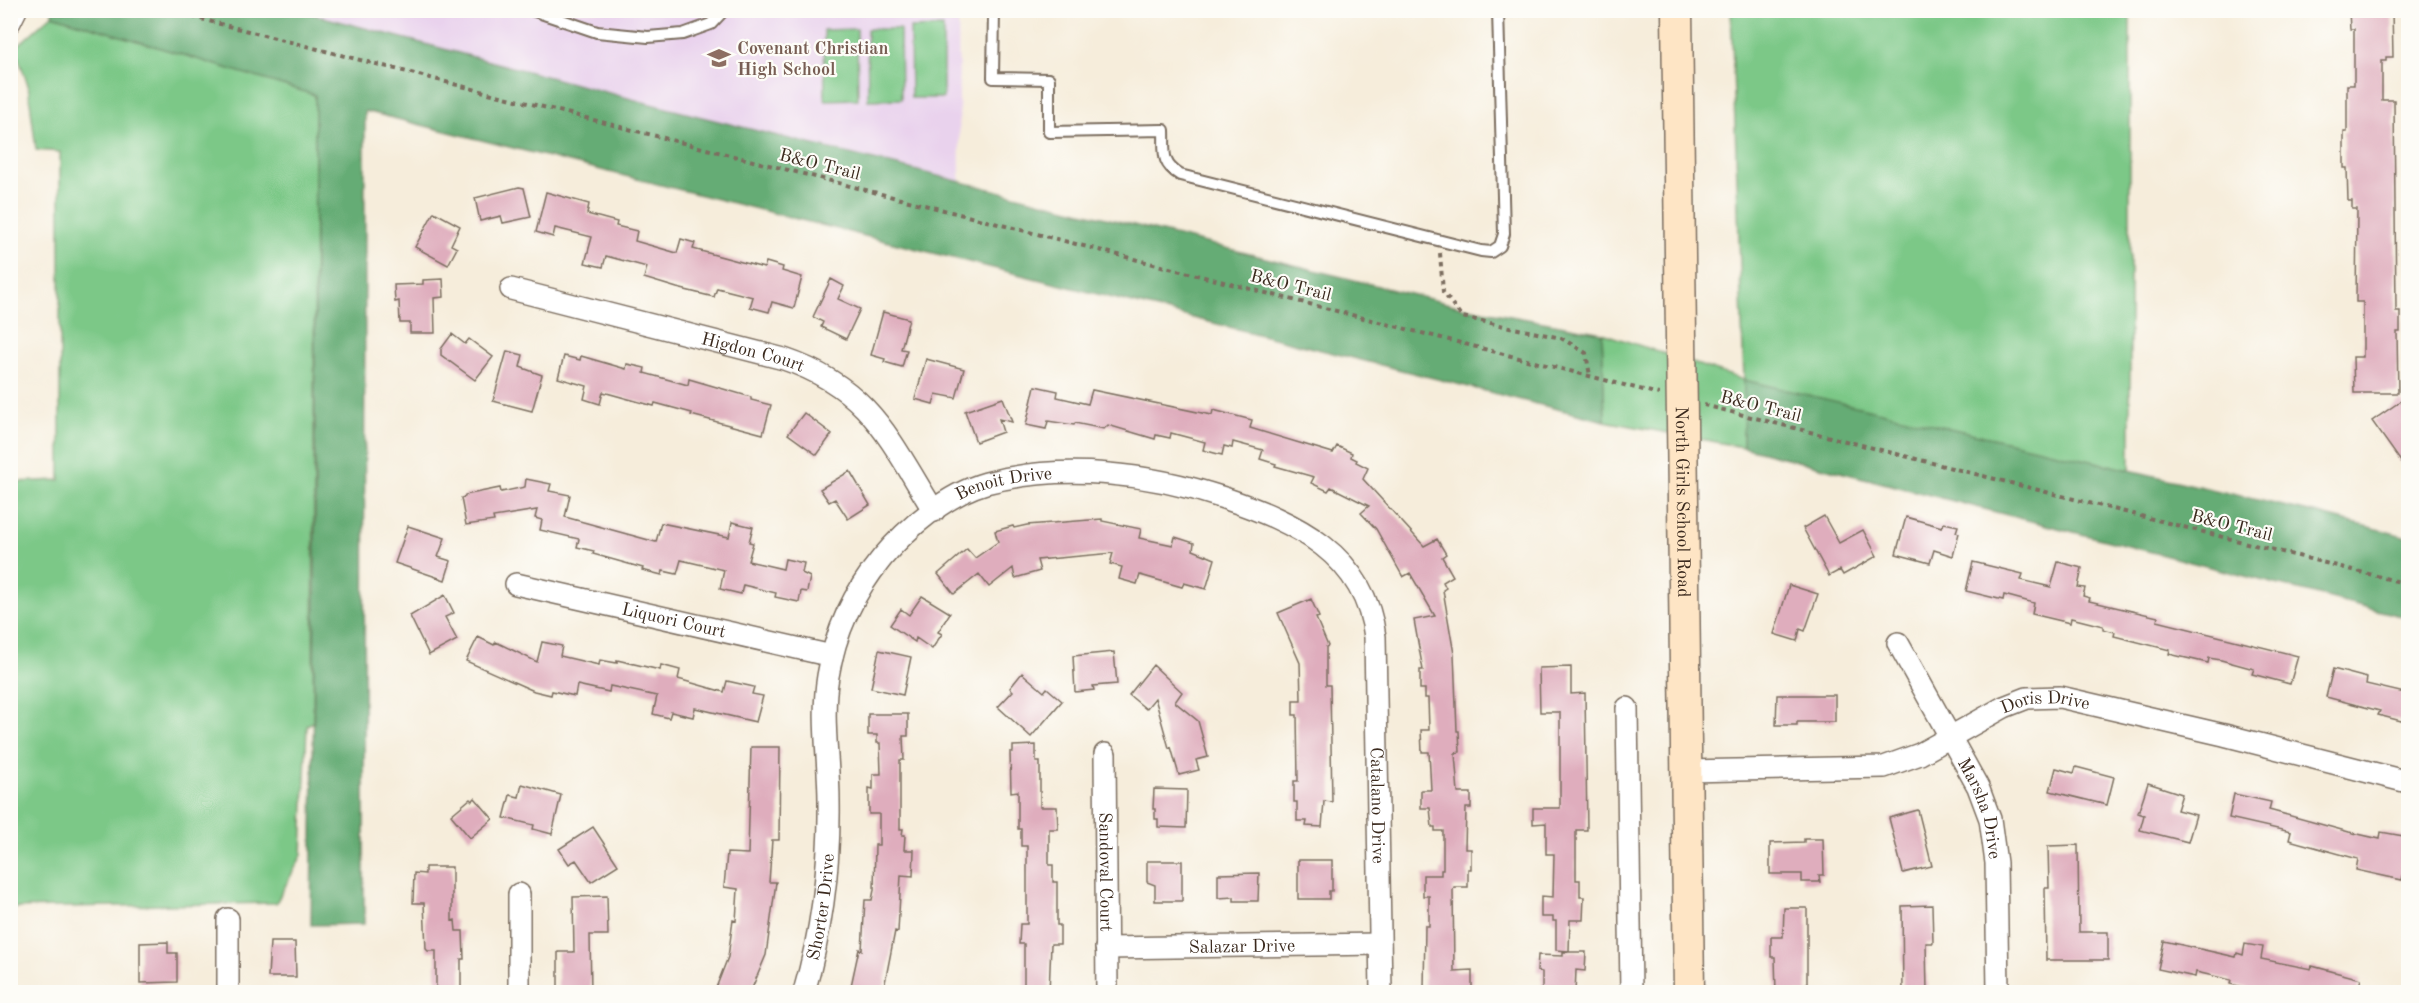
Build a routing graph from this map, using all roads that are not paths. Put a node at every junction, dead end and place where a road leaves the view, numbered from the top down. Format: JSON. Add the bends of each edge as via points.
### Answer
{"nodes":[{"id":1,"x":16,"y":10,"type":"edge"},
{"id":2,"x":532,"y":10,"type":"edge"},
{"id":3,"x":724,"y":10,"type":"edge"},
{"id":4,"x":994,"y":10,"type":"edge"},
{"id":5,"x":1498,"y":10,"type":"edge"},
{"id":6,"x":1677,"y":10,"type":"edge"},
{"id":7,"x":10,"y":22,"type":"edge"},
{"id":8,"x":511,"y":289,"type":"dead end"},
{"id":9,"x":934,"y":511,"type":"junction"},
{"id":10,"x":516,"y":584,"type":"dead end"},
{"id":11,"x":1372,"y":618,"type":"joint"},
{"id":12,"x":1898,"y":643,"type":"dead end"},
{"id":13,"x":832,"y":656,"type":"junction"},
{"id":14,"x":1627,"y":708,"type":"dead end"},
{"id":15,"x":1950,"y":735,"type":"junction"},
{"id":16,"x":1105,"y":754,"type":"dead end"},
{"id":17,"x":1686,"y":771,"type":"junction"},
{"id":18,"x":2409,"y":782,"type":"edge"},
{"id":19,"x":830,"y":820,"type":"joint"},
{"id":20,"x":519,"y":894,"type":"dead end"},
{"id":21,"x":228,"y":919,"type":"dead end"},
{"id":22,"x":1380,"y":944,"type":"junction"},
{"id":23,"x":1106,"y":948,"type":"junction"},
{"id":24,"x":228,"y":993,"type":"edge"},
{"id":25,"x":519,"y":993,"type":"edge"},
{"id":26,"x":804,"y":993,"type":"edge"},
{"id":27,"x":1107,"y":993,"type":"edge"},
{"id":28,"x":1381,"y":993,"type":"edge"},
{"id":29,"x":1631,"y":993,"type":"edge"},
{"id":30,"x":1689,"y":993,"type":"edge"},
{"id":31,"x":1998,"y":993,"type":"edge"}],
"edges":[{"from":1,"to":7,"type":"street"},
{"from":2,"to":3,"type":"lane","via":[[597,32],[648,37],[683,34],[711,24]]},
{"from":4,"to":5,"type":"lane","via":[[993,78],[1049,79],[1049,132],[1164,130],[1165,161],[1180,175],[1491,252],[1500,246],[1504,234]]},
{"from":6,"to":17,"type":"main road","name":"North Girls School Road"},
{"from":8,"to":9,"type":"street","name":"Higdon Court","via":[[784,359],[819,372],[843,387],[871,414]]},
{"from":9,"to":11,"type":"street","name":"Benoit Drive","via":[[986,483],[1042,474],[1126,476],[1187,488],[1239,503],[1318,540],[1354,577]]},
{"from":9,"to":13,"type":"street","name":"Benoit Drive","via":[[902,536],[866,579],[840,628]]},
{"from":10,"to":13,"type":"street","name":"Liquori Court"},
{"from":11,"to":22,"type":"street","name":"Catalano Drive","via":[[1376,652]]},
{"from":12,"to":15,"type":"street","name":"Marsha Drive"},
{"from":13,"to":19,"type":"street","name":"Benoit Drive","via":[[824,713]]},
{"from":14,"to":29,"type":"street"},
{"from":15,"to":17,"type":"street","name":"Doris Drive","via":[[1920,754],[1884,767]]},
{"from":15,"to":18,"type":"street","name":"Doris Drive","via":[[2027,698],[2060,697]]},
{"from":15,"to":31,"type":"street","name":"Marsha Drive","via":[[1981,794],[1992,828]]},
{"from":16,"to":23,"type":"street","name":"Sandoval Court"},
{"from":17,"to":30,"type":"main road","name":"North Girls School Road"},
{"from":19,"to":26,"type":"street","name":"Shorter Drive","via":[[824,897]]},
{"from":20,"to":25,"type":"street"},
{"from":21,"to":24,"type":"street"},
{"from":22,"to":23,"type":"street","name":"Salazar Drive"},
{"from":22,"to":28,"type":"street","name":"Catalano Drive"},
{"from":23,"to":27,"type":"street","name":"Sandoval Court"}]}
